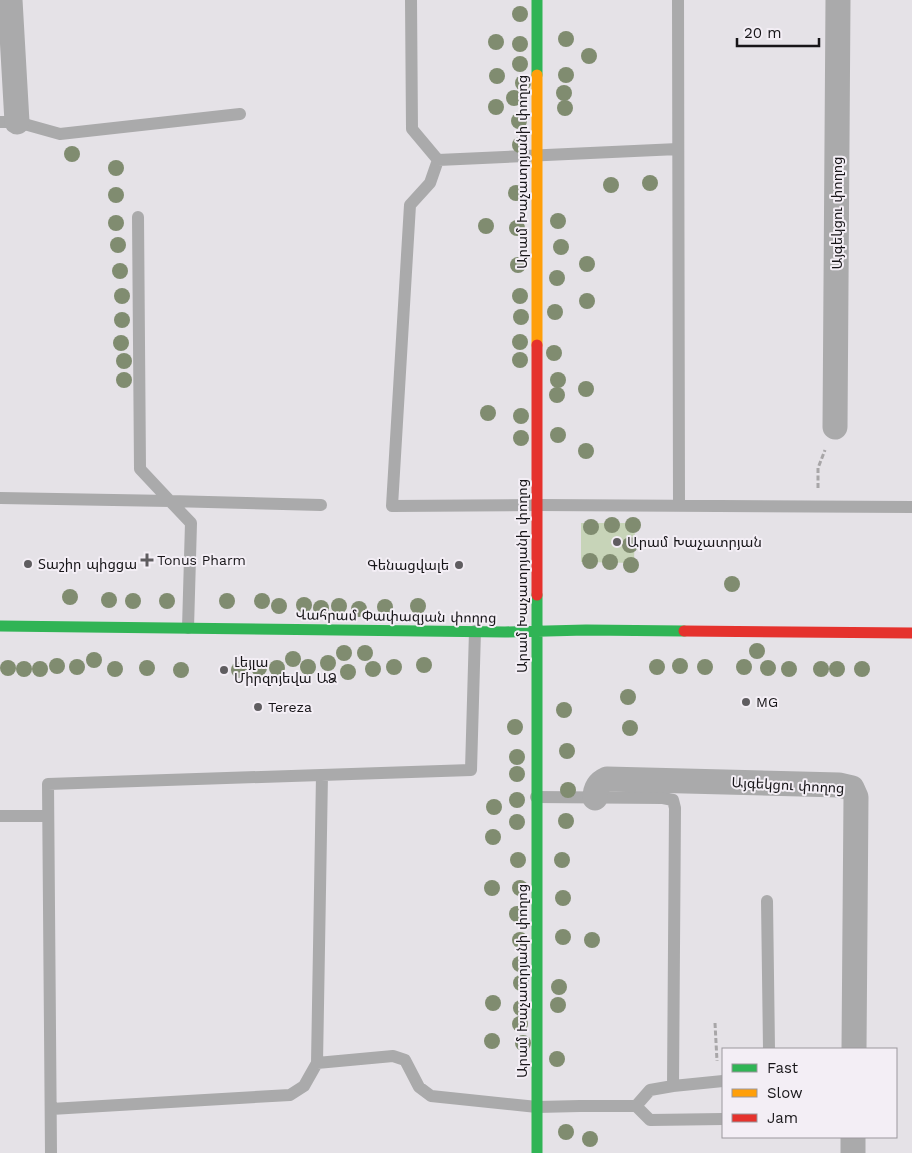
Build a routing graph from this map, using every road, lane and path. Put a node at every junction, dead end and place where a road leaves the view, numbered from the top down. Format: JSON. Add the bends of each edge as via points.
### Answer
{"nodes":[{"id":1,"x":10,"y":0,"type":"edge"},
{"id":2,"x":411,"y":0,"type":"edge"},
{"id":3,"x":538,"y":0,"type":"edge"},
{"id":4,"x":678,"y":0,"type":"edge"},
{"id":5,"x":838,"y":0,"type":"edge"},
{"id":6,"x":240,"y":114,"type":"dead end"},
{"id":7,"x":8,"y":122,"type":"edge"},
{"id":8,"x":678,"y":149,"type":"junction"},
{"id":9,"x":537,"y":156,"type":"junction"},
{"id":10,"x":438,"y":160,"type":"junction"},
{"id":11,"x":138,"y":218,"type":"dead end"},
{"id":12,"x":835,"y":427,"type":"joint"},
{"id":13,"x":0,"y":498,"type":"edge"},
{"id":14,"x":170,"y":501,"type":"junction"},
{"id":15,"x":321,"y":505,"type":"dead end"},
{"id":16,"x":537,"y":505,"type":"junction"},
{"id":17,"x":680,"y":506,"type":"junction"},
{"id":18,"x":818,"y":507,"type":"junction"},
{"id":19,"x":912,"y":507,"type":"edge"},
{"id":20,"x":0,"y":626,"type":"edge"},
{"id":21,"x":188,"y":628,"type":"junction"},
{"id":22,"x":475,"y":631,"type":"junction"},
{"id":23,"x":537,"y":631,"type":"junction"},
{"id":24,"x":912,"y":633,"type":"edge"},
{"id":25,"x":322,"y":775,"type":"junction"},
{"id":26,"x":536,"y":797,"type":"junction"},
{"id":27,"x":595,"y":798,"type":"junction"},
{"id":28,"x":0,"y":816,"type":"edge"},
{"id":29,"x":48,"y":816,"type":"junction"},
{"id":30,"x":767,"y":901,"type":"dead end"},
{"id":31,"x":715,"y":1023,"type":"dead end"},
{"id":32,"x":769,"y":1048,"type":"edge"},
{"id":33,"x":854,"y":1048,"type":"edge"},
{"id":34,"x":317,"y":1063,"type":"junction"},
{"id":35,"x":720,"y":1081,"type":"edge"},
{"id":36,"x":674,"y":1086,"type":"junction"},
{"id":37,"x":636,"y":1106,"type":"junction"},
{"id":38,"x":537,"y":1107,"type":"junction"},
{"id":39,"x":51,"y":1109,"type":"junction"},
{"id":40,"x":722,"y":1119,"type":"edge"},
{"id":41,"x":853,"y":1138,"type":"edge"},
{"id":42,"x":51,"y":1153,"type":"edge"},
{"id":43,"x":537,"y":1153,"type":"edge"},
{"id":44,"x":853,"y":1153,"type":"edge"}],
"edges":[{"from":1,"to":7,"type":"street"},
{"from":2,"to":10,"type":"lane","via":[[412,129]]},
{"from":3,"to":9,"type":"street","name":"Արամ Խաչատրյանի փողոց"},
{"from":4,"to":8,"type":"lane"},
{"from":5,"to":12,"type":"street","name":"Այգեկցու փողոց"},
{"from":6,"to":7,"type":"lane","via":[[60,134]]},
{"from":8,"to":9,"type":"lane"},
{"from":8,"to":17,"type":"lane"},
{"from":9,"to":10,"type":"lane"},
{"from":9,"to":16,"type":"street","name":"Արամ Խաչատրյանի փողոց"},
{"from":10,"to":16,"type":"lane","via":[[430,182],[410,205],[392,506]]},
{"from":11,"to":14,"type":"lane","via":[[140,469]]},
{"from":12,"to":18,"type":"path","via":[[818,468]]},
{"from":13,"to":14,"type":"lane"},
{"from":14,"to":15,"type":"lane"},
{"from":14,"to":21,"type":"lane","via":[[191,522]]},
{"from":16,"to":17,"type":"lane"},
{"from":16,"to":23,"type":"street","name":"Արամ Խաչատրյանի փողոց"},
{"from":17,"to":18,"type":"lane"},
{"from":18,"to":19,"type":"lane"},
{"from":20,"to":21,"type":"street","name":"Վահրամ Փափազյան փողոց"},
{"from":21,"to":22,"type":"street","name":"Վահրամ Փափազյան փողոց"},
{"from":22,"to":23,"type":"street","name":"Վահրամ Փափազյան փողոց"},
{"from":22,"to":25,"type":"lane","via":[[471,770]]},
{"from":23,"to":24,"type":"street","name":"Վահրամ Փափազյան փողոց"},
{"from":23,"to":26,"type":"street","name":"Արամ Խաչատրյանի փողոց"},
{"from":25,"to":29,"type":"lane","via":[[48,784]]},
{"from":25,"to":34,"type":"lane"},
{"from":26,"to":27,"type":"lane"},
{"from":26,"to":38,"type":"street","name":"Արամ Խաչատրյանի փողոց"},
{"from":27,"to":33,"type":"street","name":"Այգեկցու փողոց","via":[[595,789],[608,779],[839,785],[852,788],[856,797]]},
{"from":27,"to":36,"type":"lane","via":[[673,800]]},
{"from":28,"to":29,"type":"lane"},
{"from":29,"to":39,"type":"lane"},
{"from":30,"to":32,"type":"lane"},
{"from":31,"to":35,"type":"path"},
{"from":34,"to":38,"type":"lane","via":[[392,1056],[405,1060],[419,1087],[431,1096]]},
{"from":34,"to":39,"type":"lane","via":[[304,1086],[290,1095]]},
{"from":35,"to":36,"type":"lane"},
{"from":36,"to":37,"type":"lane","via":[[650,1090]]},
{"from":37,"to":38,"type":"lane"},
{"from":37,"to":40,"type":"lane","via":[[650,1120]]},
{"from":38,"to":43,"type":"street","name":"Արամ Խաչատրյանի փողոց"},
{"from":39,"to":42,"type":"lane"},
{"from":41,"to":44,"type":"street"}]}
